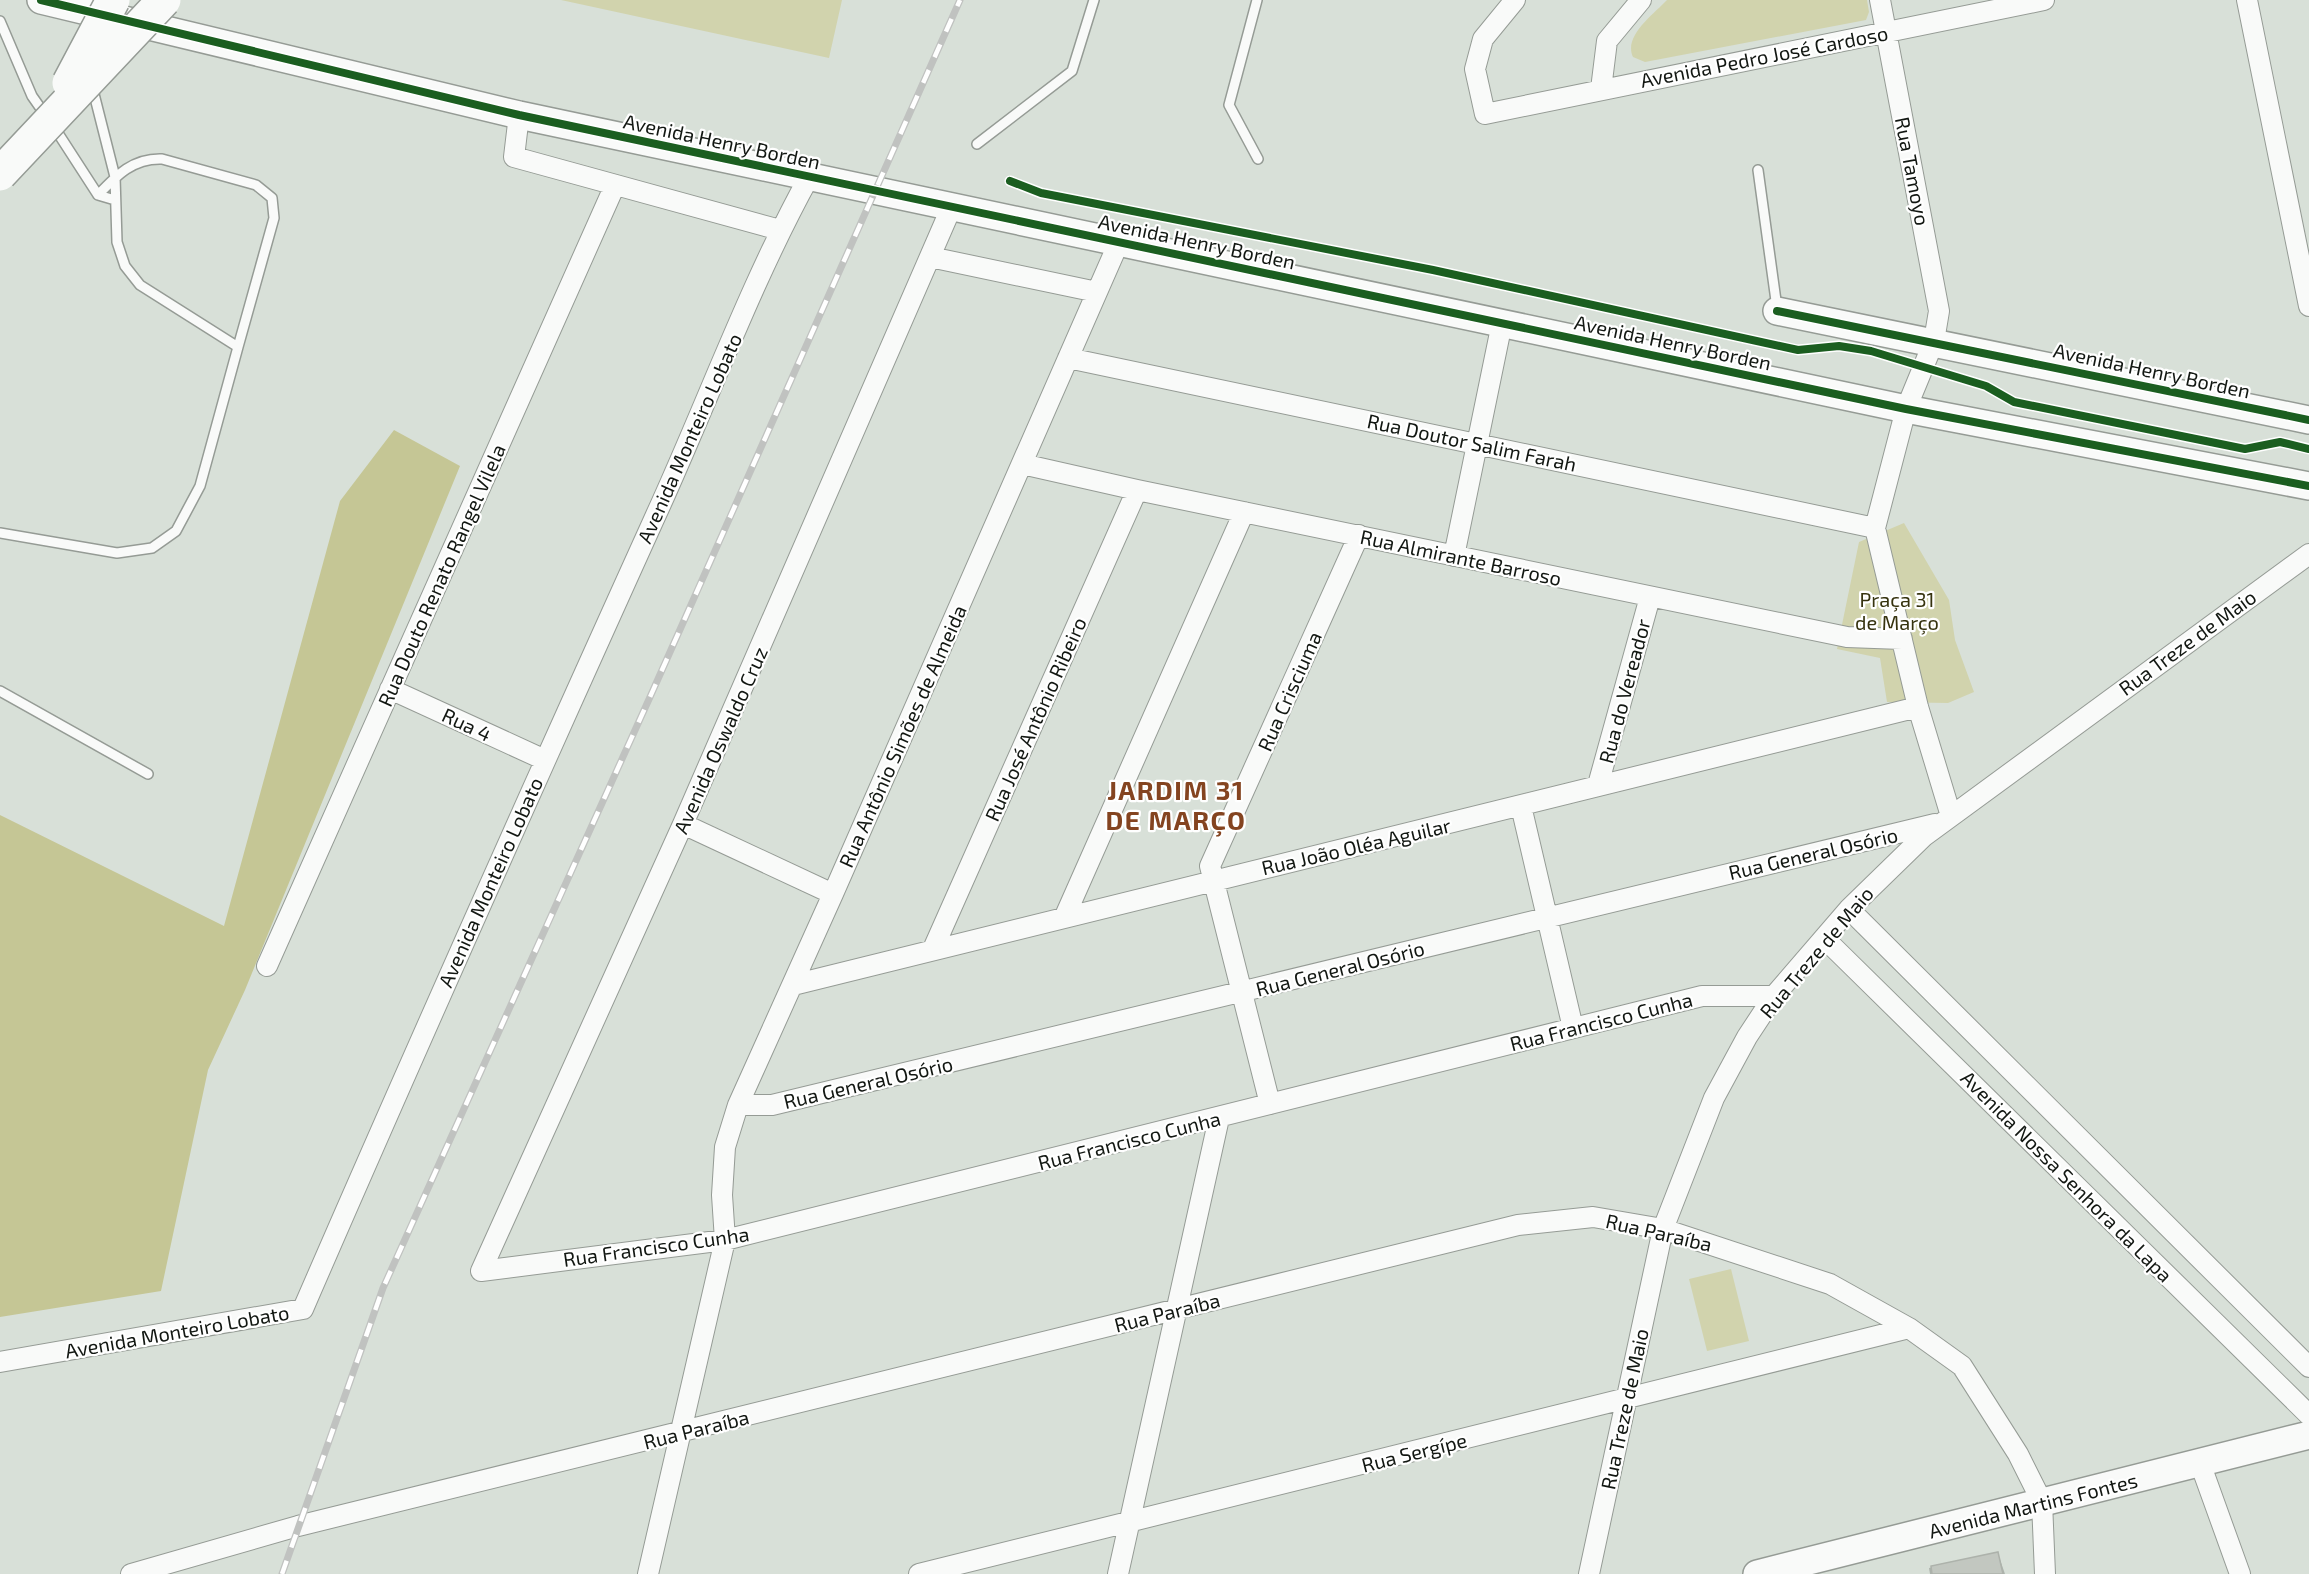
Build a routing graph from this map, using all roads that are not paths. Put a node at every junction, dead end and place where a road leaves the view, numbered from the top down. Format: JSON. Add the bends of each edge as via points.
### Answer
{"nodes":[{"id":1,"x":41,"y":0,"type":"edge"},
{"id":2,"x":164,"y":0,"type":"edge"},
{"id":3,"x":1094,"y":0,"type":"edge"},
{"id":4,"x":1257,"y":0,"type":"edge"},
{"id":5,"x":1515,"y":0,"type":"edge"},
{"id":6,"x":1641,"y":0,"type":"edge"},
{"id":7,"x":1880,"y":0,"type":"edge"},
{"id":8,"x":2044,"y":0,"type":"edge"},
{"id":9,"x":2247,"y":0,"type":"edge"},
{"id":10,"x":89,"y":13,"type":"edge"},
{"id":11,"x":0,"y":21,"type":"edge"},
{"id":12,"x":1887,"y":31,"type":"junction"},
{"id":13,"x":1601,"y":89,"type":"junction"},
{"id":14,"x":519,"y":114,"type":"junction"},
{"id":15,"x":49,"y":119,"type":"junction"},
{"id":16,"x":977,"y":144,"type":"dead end"},
{"id":17,"x":1258,"y":159,"type":"dead end"},
{"id":18,"x":1758,"y":170,"type":"dead end"},
{"id":19,"x":0,"y":174,"type":"edge"},
{"id":20,"x":115,"y":177,"type":"junction"},
{"id":21,"x":809,"y":177,"type":"junction"},
{"id":22,"x":615,"y":185,"type":"junction"},
{"id":23,"x":98,"y":195,"type":"junction"},
{"id":24,"x":116,"y":201,"type":"junction"},
{"id":25,"x":952,"y":206,"type":"junction"},
{"id":26,"x":780,"y":230,"type":"junction"},
{"id":27,"x":1119,"y":242,"type":"junction"},
{"id":28,"x":930,"y":257,"type":"junction"},
{"id":29,"x":1097,"y":292,"type":"junction"},
{"id":30,"x":2309,"y":306,"type":"edge"},
{"id":31,"x":1777,"y":311,"type":"joint"},
{"id":32,"x":1502,"y":323,"type":"junction"},
{"id":33,"x":1934,"y":341,"type":"junction"},
{"id":34,"x":238,"y":347,"type":"junction"},
{"id":35,"x":1068,"y":358,"type":"junction"},
{"id":36,"x":1906,"y":409,"type":"junction"},
{"id":37,"x":2309,"y":420,"type":"edge"},
{"id":38,"x":1478,"y":443,"type":"junction"},
{"id":39,"x":1022,"y":464,"type":"junction"},
{"id":40,"x":2309,"y":486,"type":"edge"},
{"id":41,"x":1137,"y":490,"type":"junction"},
{"id":42,"x":1244,"y":512,"type":"junction"},
{"id":43,"x":1875,"y":528,"type":"junction"},
{"id":44,"x":0,"y":533,"type":"edge"},
{"id":45,"x":1359,"y":535,"type":"junction"},
{"id":46,"x":2309,"y":554,"type":"edge"},
{"id":47,"x":1454,"y":556,"type":"junction"},
{"id":48,"x":1650,"y":597,"type":"junction"},
{"id":49,"x":1902,"y":639,"type":"junction"},
{"id":50,"x":390,"y":689,"type":"junction"},
{"id":51,"x":0,"y":691,"type":"edge"},
{"id":52,"x":1918,"y":707,"type":"junction"},
{"id":53,"x":545,"y":760,"type":"junction"},
{"id":54,"x":148,"y":774,"type":"dead end"},
{"id":55,"x":1598,"y":785,"type":"junction"},
{"id":56,"x":1521,"y":806,"type":"junction"},
{"id":57,"x":1947,"y":819,"type":"junction"},
{"id":58,"x":683,"y":824,"type":"junction"},
{"id":59,"x":1214,"y":879,"type":"junction"},
{"id":60,"x":833,"y":894,"type":"junction"},
{"id":61,"x":1849,"y":909,"type":"junction"},
{"id":62,"x":1065,"y":916,"type":"junction"},
{"id":63,"x":1547,"y":916,"type":"junction"},
{"id":64,"x":1824,"y":938,"type":"junction"},
{"id":65,"x":933,"y":949,"type":"junction"},
{"id":66,"x":267,"y":966,"type":"dead end"},
{"id":67,"x":793,"y":985,"type":"junction"},
{"id":68,"x":1244,"y":992,"type":"junction"},
{"id":69,"x":1774,"y":996,"type":"junction"},
{"id":70,"x":1573,"y":1028,"type":"junction"},
{"id":71,"x":1270,"y":1104,"type":"junction"},
{"id":72,"x":738,"y":1105,"type":"junction"},
{"id":73,"x":1219,"y":1118,"type":"junction"},
{"id":74,"x":1663,"y":1229,"type":"junction"},
{"id":75,"x":724,"y":1239,"type":"junction"},
{"id":76,"x":481,"y":1271,"type":"joint"},
{"id":77,"x":1179,"y":1309,"type":"junction"},
{"id":78,"x":1909,"y":1328,"type":"junction"},
{"id":79,"x":0,"y":1362,"type":"edge"},
{"id":80,"x":2309,"y":1367,"type":"edge"},
{"id":81,"x":1625,"y":1401,"type":"junction"},
{"id":82,"x":2309,"y":1415,"type":"edge"},
{"id":83,"x":678,"y":1433,"type":"junction"},
{"id":84,"x":2309,"y":1435,"type":"edge"},
{"id":85,"x":2200,"y":1463,"type":"junction"},
{"id":86,"x":2042,"y":1502,"type":"junction"},
{"id":87,"x":1130,"y":1521,"type":"junction"},
{"id":88,"x":1822,"y":1566,"type":"edge"},
{"id":89,"x":131,"y":1574,"type":"edge"},
{"id":90,"x":648,"y":1574,"type":"edge"},
{"id":91,"x":919,"y":1574,"type":"edge"},
{"id":92,"x":1118,"y":1574,"type":"edge"},
{"id":93,"x":1589,"y":1574,"type":"edge"},
{"id":94,"x":1757,"y":1574,"type":"edge"},
{"id":95,"x":2045,"y":1574,"type":"edge"},
{"id":96,"x":2240,"y":1574,"type":"edge"}],
"edges":[{"from":1,"to":10,"type":"street","name":"Avenida Henry Borden"},
{"from":2,"to":15,"type":"highway","bridge":true},
{"from":3,"to":16,"type":"lane","via":[[1072,71]]},
{"from":4,"to":17,"type":"lane","via":[[1229,105]]},
{"from":5,"to":13,"type":"street","name":"Avenida Pedro José Cardoso","via":[[1483,39],[1475,69],[1485,114]]},
{"from":6,"to":13,"type":"street","via":[[1607,41]]},
{"from":7,"to":12,"type":"street","name":"Rua Tamoyo"},
{"from":8,"to":12,"type":"street","name":"Avenida Pedro José Cardoso"},
{"from":9,"to":30,"type":"street"},
{"from":10,"to":14,"type":"street","name":"Avenida Henry Borden"},
{"from":10,"to":15,"type":"highway","bridge":true},
{"from":10,"to":20,"type":"lane","via":[[94,102]]},
{"from":11,"to":23,"type":"lane","via":[[32,96]]},
{"from":12,"to":13,"type":"street","name":"Avenida Pedro José Cardoso"},
{"from":12,"to":33,"type":"street","name":"Rua Tamoyo","via":[[1939,311]]},
{"from":14,"to":21,"type":"street","name":"Avenida Henry Borden"},
{"from":14,"to":22,"type":"street","via":[[514,157]]},
{"from":15,"to":19,"type":"highway","bridge":true},
{"from":18,"to":31,"type":"lane"},
{"from":20,"to":23,"type":"lane"},
{"from":20,"to":24,"type":"lane"},
{"from":20,"to":34,"type":"lane","via":[[134,163],[162,159],[256,185],[272,198],[274,218]]},
{"from":21,"to":25,"type":"street","name":"Avenida Henry Borden"},
{"from":21,"to":26,"type":"street","name":"Avenida Monteiro Lobato"},
{"from":22,"to":26,"type":"street"},
{"from":22,"to":50,"type":"street","name":"Rua Douto Renato Rangel Vilela"},
{"from":23,"to":24,"type":"lane"},
{"from":24,"to":34,"type":"lane","via":[[117,242],[125,266],[140,285]]},
{"from":25,"to":27,"type":"street","name":"Avenida Henry Borden"},
{"from":25,"to":28,"type":"street","name":"Avenida Oswaldo Cruz"},
{"from":26,"to":53,"type":"street","name":"Avenida Monteiro Lobato","via":[[681,461]]},
{"from":27,"to":29,"type":"street","name":"Rua Antônio Simões de Almeida"},
{"from":27,"to":32,"type":"street","name":"Avenida Henry Borden"},
{"from":28,"to":29,"type":"street"},
{"from":28,"to":58,"type":"street","name":"Avenida Oswaldo Cruz"},
{"from":29,"to":35,"type":"street","name":"Rua Antônio Simões de Almeida"},
{"from":31,"to":33,"type":"street","name":"Avenida Henry Borden"},
{"from":32,"to":36,"type":"street","name":"Avenida Henry Borden"},
{"from":32,"to":38,"type":"street"},
{"from":33,"to":36,"type":"street","name":"Rua Tamoyo"},
{"from":33,"to":37,"type":"street","name":"Avenida Henry Borden"},
{"from":34,"to":44,"type":"lane","via":[[200,486],[176,531],[152,548],[117,553]]},
{"from":35,"to":38,"type":"street","name":"Rua Doutor Salim Farah"},
{"from":35,"to":39,"type":"street","name":"Rua Antônio Simões de Almeida"},
{"from":36,"to":40,"type":"street","name":"Avenida Henry Borden"},
{"from":36,"to":43,"type":"street","name":"Rua Tamoyo"},
{"from":38,"to":43,"type":"street","name":"Rua Doutor Salim Farah"},
{"from":38,"to":47,"type":"street"},
{"from":39,"to":41,"type":"street","name":"Rua Almirante Barroso"},
{"from":39,"to":60,"type":"street","name":"Rua Antônio Simões de Almeida"},
{"from":41,"to":42,"type":"street","name":"Rua Almirante Barroso"},
{"from":41,"to":65,"type":"street","name":"Rua José Antônio Ribeiro"},
{"from":42,"to":45,"type":"street","name":"Rua Almirante Barroso"},
{"from":42,"to":62,"type":"street"},
{"from":43,"to":49,"type":"street"},
{"from":45,"to":47,"type":"street","name":"Rua Almirante Barroso"},
{"from":45,"to":59,"type":"street","name":"Rua Crisciuma","via":[[1210,866]]},
{"from":46,"to":57,"type":"street","name":"Rua Treze de Maio"},
{"from":47,"to":48,"type":"street","name":"Rua Almirante Barroso"},
{"from":48,"to":49,"type":"street","name":"Rua Almirante Barroso","via":[[1847,637]]},
{"from":48,"to":55,"type":"street","name":"Rua do Vereador"},
{"from":49,"to":52,"type":"street"},
{"from":50,"to":53,"type":"street","name":"Rua 4"},
{"from":50,"to":66,"type":"street","name":"Rua Douto Renato Rangel Vilela"},
{"from":51,"to":54,"type":"lane"},
{"from":52,"to":55,"type":"street","name":"Rua João Oléa Aguilar"},
{"from":52,"to":57,"type":"street"},
{"from":53,"to":79,"type":"street","name":"Avenida Monteiro Lobato","via":[[303,1309]]},
{"from":55,"to":56,"type":"street","name":"Rua João Oléa Aguilar"},
{"from":56,"to":59,"type":"street","name":"Rua João Oléa Aguilar"},
{"from":56,"to":63,"type":"street"},
{"from":57,"to":61,"type":"street","name":"Rua Treze de Maio"},
{"from":57,"to":63,"type":"street","name":"Rua General Osório"},
{"from":58,"to":60,"type":"street"},
{"from":58,"to":76,"type":"street","name":"Avenida Oswaldo Cruz"},
{"from":59,"to":62,"type":"street","name":"Rua João Oléa Aguilar"},
{"from":59,"to":68,"type":"street"},
{"from":60,"to":67,"type":"street","name":"Rua Antônio Simões de Almeida"},
{"from":61,"to":64,"type":"street","name":"Rua Treze de Maio"},
{"from":61,"to":80,"type":"street","name":"Avenida Nossa Senhora da Lapa"},
{"from":62,"to":65,"type":"street","name":"Rua João Oléa Aguilar"},
{"from":63,"to":68,"type":"street","name":"Rua General Osório"},
{"from":63,"to":70,"type":"street"},
{"from":64,"to":69,"type":"street","name":"Rua Treze de Maio"},
{"from":64,"to":82,"type":"street","name":"Avenida Nossa Senhora da Lapa"},
{"from":65,"to":67,"type":"street","name":"Rua João Oléa Aguilar"},
{"from":67,"to":72,"type":"street","name":"Rua Antônio Simões de Almeida"},
{"from":68,"to":71,"type":"street"},
{"from":68,"to":72,"type":"street","name":"Rua General Osório","via":[[772,1105]]},
{"from":69,"to":70,"type":"street","name":"Rua Francisco Cunha","via":[[1702,996]]},
{"from":69,"to":74,"type":"street","name":"Rua Treze de Maio","via":[[1714,1098]]},
{"from":70,"to":71,"type":"street","name":"Rua Francisco Cunha"},
{"from":71,"to":73,"type":"street","name":"Rua Francisco Cunha"},
{"from":72,"to":75,"type":"street","name":"Rua Antônio Simões de Almeida","via":[[725,1146]]},
{"from":73,"to":75,"type":"street","name":"Rua Francisco Cunha"},
{"from":73,"to":77,"type":"street"},
{"from":74,"to":77,"type":"street","name":"Rua Paraíba","via":[[1593,1217],[1518,1225]]},
{"from":74,"to":78,"type":"street","name":"Rua Paraíba","via":[[1830,1284]]},
{"from":74,"to":81,"type":"street","name":"Rua Treze de Maio"},
{"from":75,"to":76,"type":"street","name":"Rua Francisco Cunha"},
{"from":75,"to":83,"type":"street","name":"Rua Antônio Simões de Almeida"},
{"from":77,"to":83,"type":"street","name":"Rua Paraíba"},
{"from":77,"to":87,"type":"street"},
{"from":78,"to":81,"type":"street","name":"Rua Sergípe"},
{"from":78,"to":86,"type":"street","name":"Rua Paraíba","via":[[1962,1366],[2018,1454]]},
{"from":81,"to":87,"type":"street","name":"Rua Sergípe"},
{"from":81,"to":93,"type":"street","name":"Rua Treze de Maio"},
{"from":83,"to":89,"type":"street","name":"Rua Paraíba","via":[[298,1526]]},
{"from":83,"to":90,"type":"street","name":"Rua Antônio Simões de Almeida"},
{"from":84,"to":85,"type":"street","name":"Avenida Martins Fontes"},
{"from":85,"to":86,"type":"street","name":"Avenida Martins Fontes"},
{"from":85,"to":96,"type":"street"},
{"from":86,"to":88,"type":"street","name":"Avenida Martins Fontes"},
{"from":86,"to":95,"type":"street","name":"Rua Paraíba"},
{"from":87,"to":91,"type":"street","name":"Rua Sergípe"},
{"from":87,"to":92,"type":"street"},
{"from":88,"to":94,"type":"street","name":"Avenida Martins Fontes"}]}
